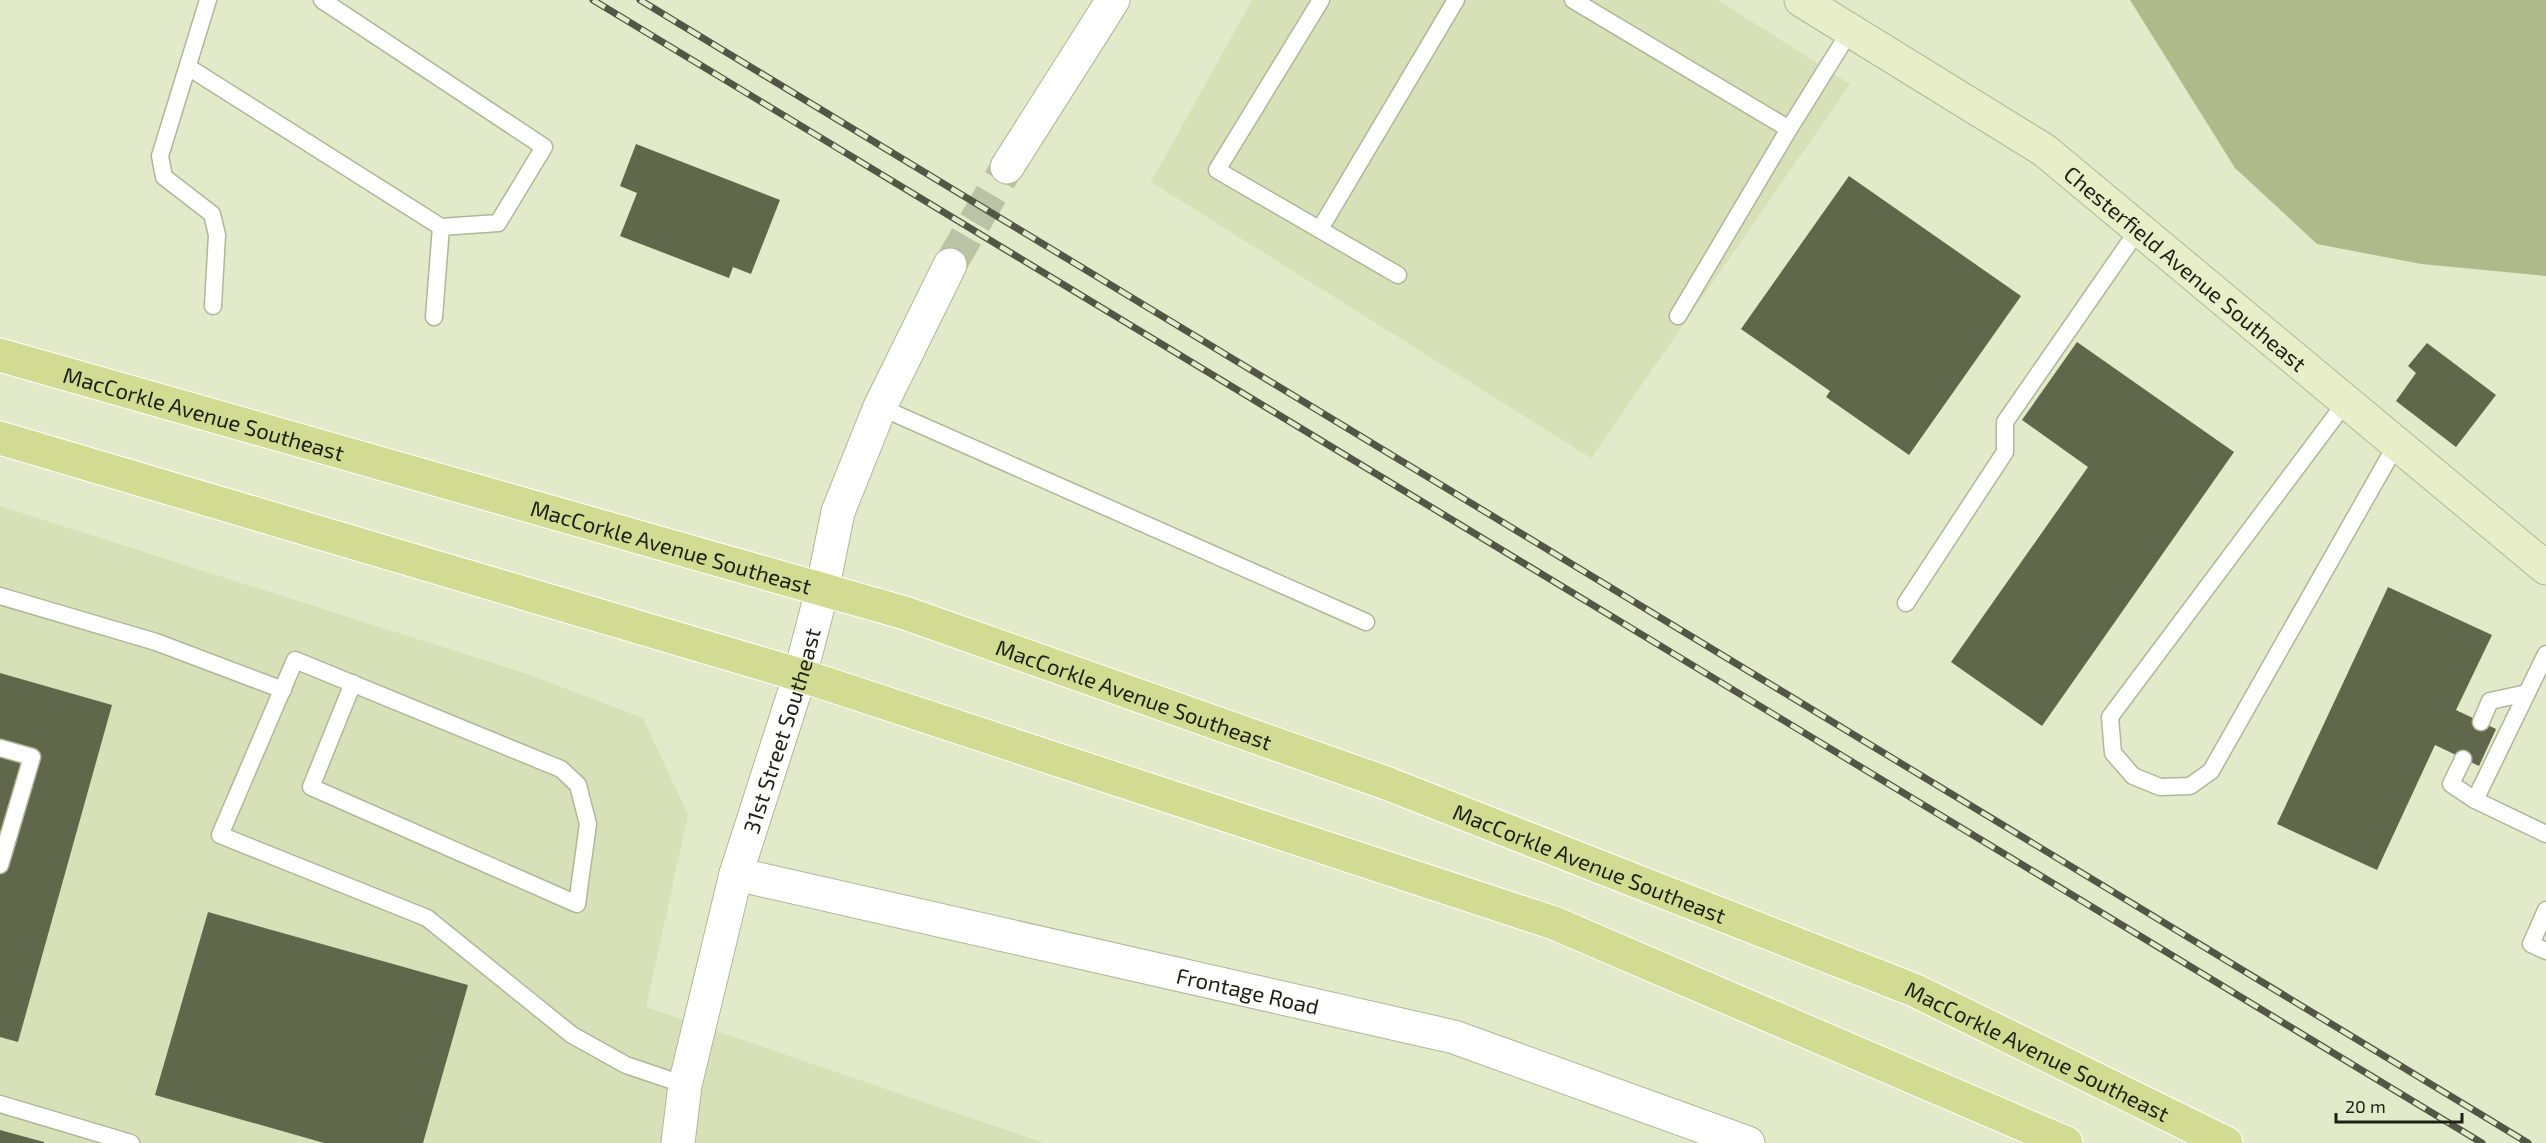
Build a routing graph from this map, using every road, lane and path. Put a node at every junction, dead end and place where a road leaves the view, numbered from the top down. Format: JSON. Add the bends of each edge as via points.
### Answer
{"nodes":[{"id":1,"x":208,"y":0,"type":"edge"},
{"id":2,"x":322,"y":0,"type":"edge"},
{"id":3,"x":1113,"y":0,"type":"edge"},
{"id":4,"x":1321,"y":0,"type":"edge"},
{"id":5,"x":1456,"y":0,"type":"edge"},
{"id":6,"x":1573,"y":0,"type":"edge"},
{"id":7,"x":1801,"y":0,"type":"edge"},
{"id":8,"x":1850,"y":31,"type":"junction"},
{"id":9,"x":188,"y":66,"type":"junction"},
{"id":10,"x":1789,"y":129,"type":"junction"},
{"id":11,"x":1007,"y":167,"type":"tunnel mouth"},
{"id":12,"x":441,"y":227,"type":"junction"},
{"id":13,"x":1320,"y":229,"type":"junction"},
{"id":14,"x":2138,"y":230,"type":"junction"},
{"id":15,"x":950,"y":265,"type":"tunnel mouth"},
{"id":16,"x":1398,"y":276,"type":"dead end"},
{"id":17,"x":213,"y":306,"type":"dead end"},
{"id":18,"x":1678,"y":316,"type":"dead end"},
{"id":19,"x":434,"y":317,"type":"dead end"},
{"id":20,"x":0,"y":355,"type":"edge"},
{"id":21,"x":2345,"y":403,"type":"junction"},
{"id":22,"x":880,"y":407,"type":"junction"},
{"id":23,"x":0,"y":438,"type":"edge"},
{"id":24,"x":2396,"y":445,"type":"junction"},
{"id":25,"x":2546,"y":568,"type":"edge"},
{"id":26,"x":822,"y":591,"type":"junction"},
{"id":27,"x":0,"y":596,"type":"edge"},
{"id":28,"x":1906,"y":603,"type":"dead end"},
{"id":29,"x":1366,"y":622,"type":"dead end"},
{"id":30,"x":2546,"y":654,"type":"edge"},
{"id":31,"x":800,"y":675,"type":"junction"},
{"id":32,"x":352,"y":683,"type":"junction"},
{"id":33,"x":283,"y":690,"type":"junction"},
{"id":34,"x":2528,"y":693,"type":"junction"},
{"id":35,"x":2481,"y":722,"type":"dead end"},
{"id":36,"x":0,"y":748,"type":"edge"},
{"id":37,"x":2463,"y":759,"type":"dead end"},
{"id":38,"x":2475,"y":800,"type":"junction"},
{"id":39,"x":2546,"y":834,"type":"edge"},
{"id":40,"x":0,"y":866,"type":"edge"},
{"id":41,"x":736,"y":874,"type":"junction"},
{"id":42,"x":2546,"y":910,"type":"edge"},
{"id":43,"x":2546,"y":951,"type":"edge"},
{"id":44,"x":685,"y":1084,"type":"junction"},
{"id":45,"x":0,"y":1104,"type":"edge"},
{"id":46,"x":677,"y":1139,"type":"edge"},
{"id":47,"x":131,"y":1143,"type":"edge"},
{"id":48,"x":1748,"y":1143,"type":"edge"},
{"id":49,"x":2066,"y":1143,"type":"edge"},
{"id":50,"x":2226,"y":1143,"type":"edge"}],
"edges":[{"from":1,"to":9,"type":"lane"},
{"from":2,"to":12,"type":"lane","via":[[544,147],[498,223]]},
{"from":3,"to":11,"type":"street"},
{"from":4,"to":13,"type":"lane","via":[[1217,170]]},
{"from":5,"to":13,"type":"lane"},
{"from":6,"to":10,"type":"lane"},
{"from":7,"to":8,"type":"street","name":"Chesterfield Avenue Southeast"},
{"from":8,"to":10,"type":"lane"},
{"from":8,"to":14,"type":"street","name":"Chesterfield Avenue Southeast","via":[[2044,150]]},
{"from":9,"to":12,"type":"lane"},
{"from":9,"to":17,"type":"lane","via":[[160,156],[164,177],[212,214],[217,236]]},
{"from":10,"to":18,"type":"lane"},
{"from":12,"to":19,"type":"lane"},
{"from":13,"to":16,"type":"lane"},
{"from":14,"to":21,"type":"street","name":"Chesterfield Avenue Southeast"},
{"from":14,"to":28,"type":"lane","via":[[2005,422],[2005,452]]},
{"from":15,"to":22,"type":"street","name":"31st Street Southeast"},
{"from":20,"to":26,"type":"main road","name":"MacCorkle Avenue Southeast"},
{"from":21,"to":24,"type":"street","name":"Chesterfield Avenue Southeast"},
{"from":21,"to":24,"type":"lane","via":[[2110,717],[2113,753],[2133,776],[2160,787],[2190,786],[2211,771]]},
{"from":22,"to":26,"type":"street","name":"31st Street Southeast","via":[[838,512]]},
{"from":22,"to":29,"type":"lane"},
{"from":23,"to":31,"type":"main road"},
{"from":24,"to":25,"type":"street","name":"Chesterfield Avenue Southeast"},
{"from":26,"to":31,"type":"street","name":"31st Street Southeast"},
{"from":26,"to":50,"type":"main road","name":"MacCorkle Avenue Southeast","via":[[905,613],[1386,783],[1881,977]]},
{"from":27,"to":33,"type":"lane","via":[[156,642]]},
{"from":30,"to":34,"type":"lane"},
{"from":31,"to":41,"type":"street","name":"31st Street Southeast"},
{"from":31,"to":49,"type":"main road","via":[[1554,923]]},
{"from":32,"to":32,"type":"lane","via":[[561,769],[578,786],[588,824],[577,904],[310,787]]},
{"from":32,"to":33,"type":"lane","via":[[295,660]]},
{"from":33,"to":44,"type":"lane","via":[[220,835],[427,918],[572,1035],[626,1065]]},
{"from":34,"to":35,"type":"lane","via":[[2490,701]]},
{"from":34,"to":38,"type":"lane"},
{"from":36,"to":40,"type":"lane","via":[[32,758]]},
{"from":37,"to":38,"type":"lane","via":[[2451,784]]},
{"from":38,"to":39,"type":"lane"},
{"from":41,"to":44,"type":"street","name":"31st Street Southeast"},
{"from":41,"to":48,"type":"street","name":"Frontage Road","via":[[1454,1037]]},
{"from":42,"to":43,"type":"lane","via":[[2531,944]]},
{"from":44,"to":46,"type":"street","name":"31st Street Southeast"},
{"from":45,"to":47,"type":"lane"}]}
